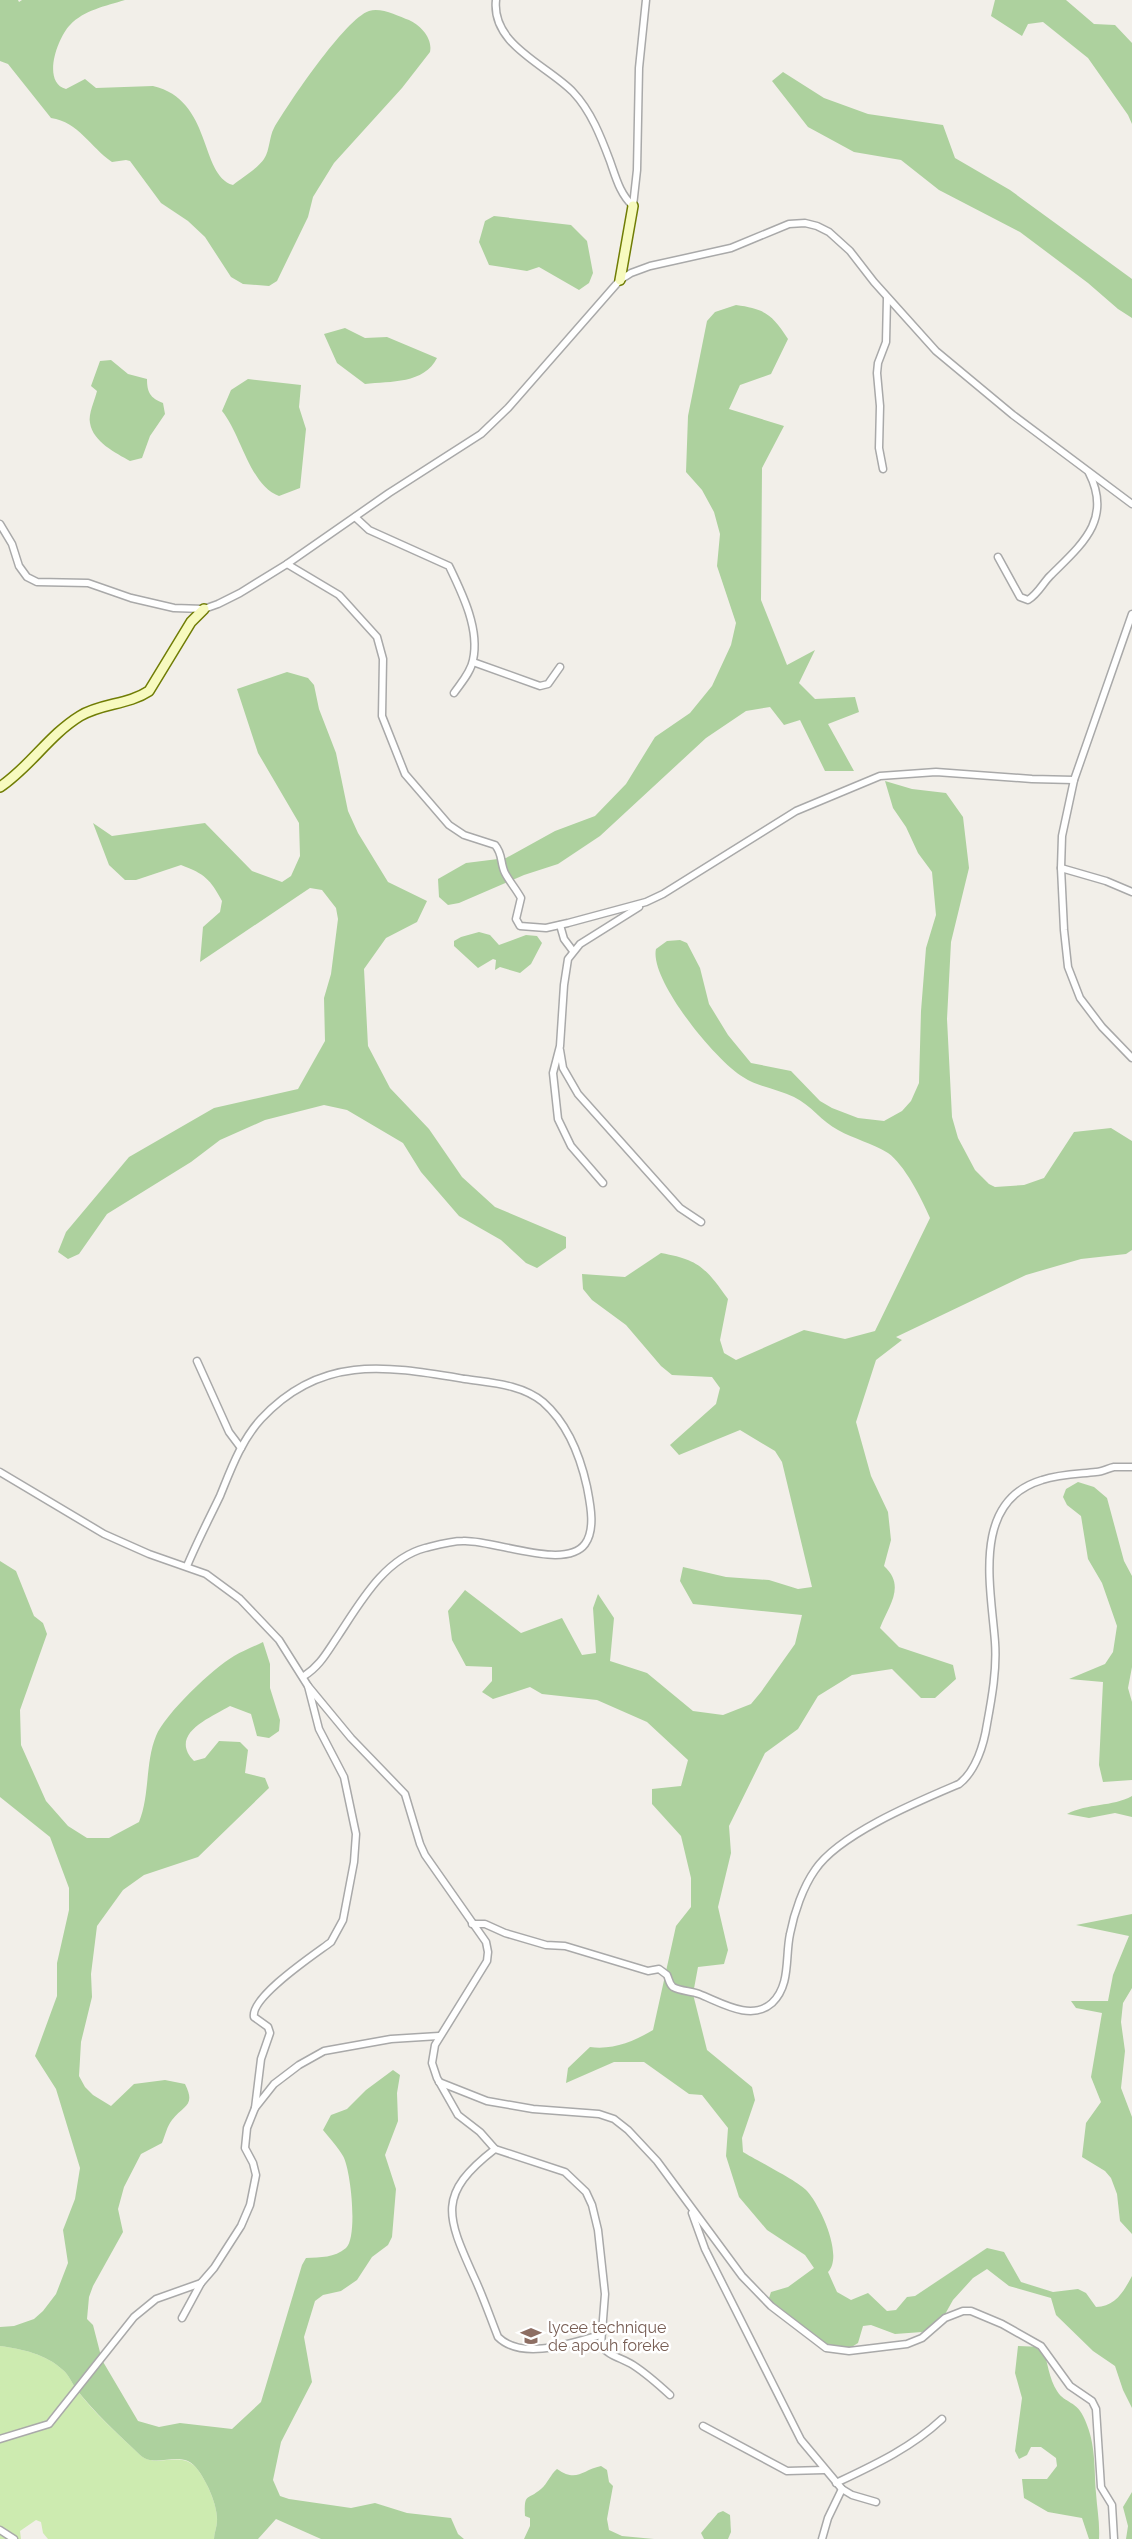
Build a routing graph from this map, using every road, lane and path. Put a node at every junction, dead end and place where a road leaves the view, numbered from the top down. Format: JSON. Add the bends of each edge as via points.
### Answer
{"nodes":[{"id":1,"x":496,"y":0,"type":"edge"},
{"id":2,"x":645,"y":0,"type":"edge"},
{"id":3,"x":633,"y":206,"type":"junction"},
{"id":4,"x":620,"y":280,"type":"junction"},
{"id":5,"x":887,"y":297,"type":"junction"},
{"id":6,"x":883,"y":469,"type":"dead end"},
{"id":7,"x":1087,"y":470,"type":"junction"},
{"id":8,"x":1132,"y":504,"type":"edge"},
{"id":9,"x":356,"y":517,"type":"junction"},
{"id":10,"x":0,"y":524,"type":"edge"},
{"id":11,"x":998,"y":557,"type":"dead end"},
{"id":12,"x":286,"y":564,"type":"junction"},
{"id":13,"x":204,"y":609,"type":"junction"},
{"id":14,"x":1132,"y":614,"type":"edge"},
{"id":15,"x":473,"y":662,"type":"junction"},
{"id":16,"x":560,"y":667,"type":"dead end"},
{"id":17,"x":454,"y":693,"type":"dead end"},
{"id":18,"x":1074,"y":780,"type":"junction"},
{"id":19,"x":0,"y":787,"type":"edge"},
{"id":20,"x":1061,"y":868,"type":"junction"},
{"id":21,"x":1132,"y":892,"type":"edge"},
{"id":22,"x":646,"y":902,"type":"junction"},
{"id":23,"x":560,"y":925,"type":"junction"},
{"id":24,"x":573,"y":951,"type":"junction"},
{"id":25,"x":560,"y":1046,"type":"junction"},
{"id":26,"x":1132,"y":1058,"type":"edge"},
{"id":27,"x":603,"y":1183,"type":"dead end"},
{"id":28,"x":701,"y":1222,"type":"dead end"},
{"id":29,"x":197,"y":1361,"type":"dead end"},
{"id":30,"x":241,"y":1448,"type":"junction"},
{"id":31,"x":1132,"y":1467,"type":"edge"},
{"id":32,"x":0,"y":1472,"type":"edge"},
{"id":33,"x":187,"y":1566,"type":"junction"},
{"id":34,"x":304,"y":1676,"type":"junction"},
{"id":35,"x":308,"y":1686,"type":"junction"},
{"id":36,"x":472,"y":1924,"type":"junction"},
{"id":37,"x":439,"y":2036,"type":"junction"},
{"id":38,"x":439,"y":2082,"type":"junction"},
{"id":39,"x":255,"y":2108,"type":"junction"},
{"id":40,"x":495,"y":2149,"type":"junction"},
{"id":41,"x":691,"y":2210,"type":"junction"},
{"id":42,"x":201,"y":2283,"type":"junction"},
{"id":43,"x":182,"y":2318,"type":"dead end"},
{"id":44,"x":600,"y":2335,"type":"junction"},
{"id":45,"x":670,"y":2395,"type":"dead end"},
{"id":46,"x":942,"y":2419,"type":"dead end"},
{"id":47,"x":703,"y":2426,"type":"dead end"},
{"id":48,"x":0,"y":2439,"type":"edge"},
{"id":49,"x":824,"y":2470,"type":"junction"},
{"id":50,"x":836,"y":2483,"type":"junction"},
{"id":51,"x":842,"y":2489,"type":"junction"},
{"id":52,"x":876,"y":2502,"type":"dead end"},
{"id":53,"x":0,"y":2530,"type":"edge"},
{"id":54,"x":14,"y":2539,"type":"edge"},
{"id":55,"x":822,"y":2539,"type":"edge"},
{"id":56,"x":1114,"y":2539,"type":"edge"}],
"edges":[{"from":1,"to":3,"type":"street","via":[[495,10],[502,29],[515,46],[571,90],[586,107],[622,192]]},
{"from":2,"to":3,"type":"street"},
{"from":3,"to":4,"type":"street"},
{"from":4,"to":5,"type":"street","via":[[650,266],[731,248],[772,230],[805,223],[829,232],[850,251]]},
{"from":4,"to":9,"type":"street","via":[[494,423],[465,447]]},
{"from":5,"to":6,"type":"street","via":[[886,342],[877,373]]},
{"from":5,"to":7,"type":"street","via":[[936,351]]},
{"from":7,"to":8,"type":"street"},
{"from":7,"to":11,"type":"street","via":[[1097,497],[1096,521],[1076,551],[1034,597],[1020,597]]},
{"from":9,"to":12,"type":"street"},
{"from":9,"to":15,"type":"street","via":[[377,534],[449,566],[465,599],[472,628]]},
{"from":10,"to":13,"type":"street","via":[[19,566],[37,582],[88,583],[153,604]]},
{"from":12,"to":13,"type":"street","via":[[240,594]]},
{"from":12,"to":23,"type":"street","via":[[339,595],[377,637],[383,658],[382,716],[405,774],[449,825],[464,835],[495,845],[501,852],[504,871],[521,898],[516,919],[520,926]]},
{"from":13,"to":19,"type":"street","via":[[191,622],[149,691],[138,698],[100,707],[63,727],[22,771]]},
{"from":14,"to":18,"type":"street"},
{"from":15,"to":16,"type":"street","via":[[540,686],[548,684]]},
{"from":15,"to":17,"type":"street"},
{"from":18,"to":20,"type":"street","via":[[1062,836]]},
{"from":18,"to":22,"type":"street","via":[[936,772],[880,776],[796,811]]},
{"from":20,"to":21,"type":"street"},
{"from":20,"to":26,"type":"street","via":[[1068,967],[1080,998]]},
{"from":22,"to":23,"type":"street"},
{"from":22,"to":24,"type":"street","via":[[589,936]]},
{"from":23,"to":24,"type":"street"},
{"from":24,"to":25,"type":"street","via":[[564,985]]},
{"from":25,"to":27,"type":"street","via":[[553,1073],[558,1119],[571,1146]]},
{"from":25,"to":28,"type":"street","via":[[563,1068],[578,1094],[681,1208]]},
{"from":29,"to":30,"type":"street","via":[[229,1432]]},
{"from":30,"to":33,"type":"street"},
{"from":30,"to":34,"type":"street","via":[[261,1420],[301,1387],[337,1372],[372,1367],[528,1392],[562,1424],[579,1453],[590,1502],[590,1533],[584,1545],[569,1554],[553,1555],[464,1540],[406,1556],[388,1568],[323,1660]]},
{"from":31,"to":36,"type":"street","via":[[1040,1480],[1023,1488],[999,1514],[988,1574],[994,1672],[984,1741],[978,1755],[958,1784],[890,1815],[846,1842],[814,1870],[790,1934],[785,1982],[766,2007],[732,2008],[674,1988],[659,1969],[648,1971],[565,1946],[546,1945],[485,1924]]},
{"from":32,"to":33,"type":"street","via":[[104,1534]]},
{"from":33,"to":34,"type":"street","via":[[206,1574],[240,1599],[279,1640]]},
{"from":34,"to":35,"type":"street"},
{"from":35,"to":36,"type":"street","via":[[405,1794],[420,1844]]},
{"from":35,"to":39,"type":"street","via":[[319,1728],[349,1794],[356,1834],[354,1862],[338,1934],[265,1995],[254,2011],[254,2017],[270,2033],[259,2067]]},
{"from":36,"to":37,"type":"street","via":[[486,1942],[487,1961]]},
{"from":37,"to":38,"type":"street","via":[[432,2055]]},
{"from":37,"to":39,"type":"street","via":[[391,2039],[324,2051],[274,2084]]},
{"from":38,"to":40,"type":"street","via":[[458,2115]]},
{"from":38,"to":41,"type":"street","via":[[487,2101],[614,2119],[657,2161]]},
{"from":39,"to":42,"type":"street","via":[[244,2144],[256,2175],[250,2205],[222,2257]]},
{"from":40,"to":44,"type":"street","via":[[565,2172],[586,2192],[596,2217],[605,2294]]},
{"from":40,"to":44,"type":"street","via":[[459,2184],[451,2210],[460,2248],[498,2337],[511,2345],[538,2350]]},
{"from":41,"to":49,"type":"street","via":[[705,2249],[791,2422]]},
{"from":41,"to":56,"type":"street","via":[[757,2293],[829,2350],[907,2344],[922,2338],[945,2318],[963,2311],[982,2314],[1041,2346],[1070,2386],[1096,2409],[1101,2487],[1112,2505]]},
{"from":42,"to":43,"type":"street"},
{"from":42,"to":48,"type":"street","via":[[156,2299],[134,2317],[49,2424]]},
{"from":44,"to":45,"type":"street","via":[[603,2349],[651,2378]]},
{"from":46,"to":50,"type":"street","via":[[916,2441]]},
{"from":47,"to":49,"type":"street","via":[[787,2471]]},
{"from":49,"to":50,"type":"street"},
{"from":50,"to":51,"type":"street"},
{"from":51,"to":52,"type":"street"},
{"from":51,"to":55,"type":"street"},
{"from":53,"to":54,"type":"street"}]}
